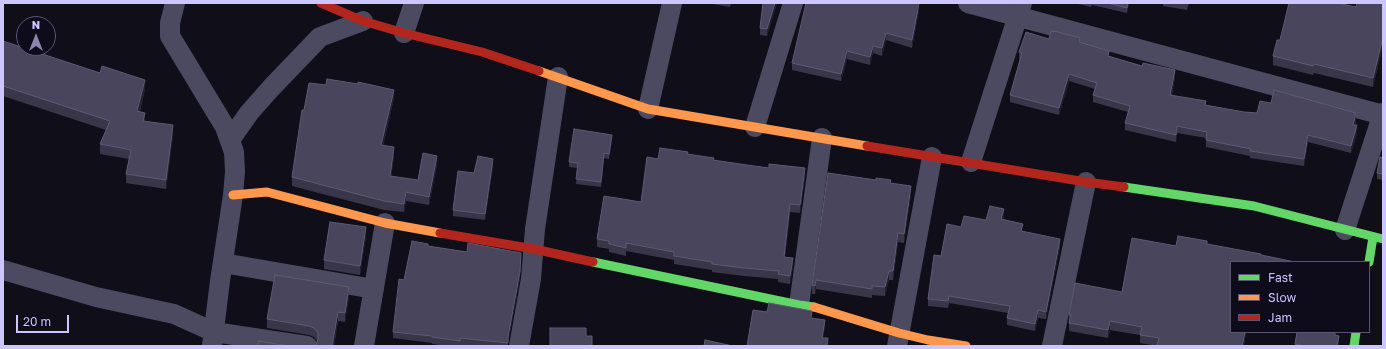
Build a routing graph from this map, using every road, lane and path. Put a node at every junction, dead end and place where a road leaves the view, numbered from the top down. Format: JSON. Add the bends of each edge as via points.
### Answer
{"nodes":[{"id":1,"x":175,"y":3,"type":"edge"},
{"id":2,"x":321,"y":3,"type":"edge"},
{"id":3,"x":414,"y":3,"type":"edge"},
{"id":4,"x":672,"y":3,"type":"edge"},
{"id":5,"x":793,"y":3,"type":"edge"},
{"id":6,"x":968,"y":3,"type":"edge"},
{"id":7,"x":1020,"y":10,"type":"edge"},
{"id":8,"x":363,"y":21,"type":"junction"},
{"id":9,"x":404,"y":33,"type":"junction"},
{"id":10,"x":558,"y":77,"type":"junction"},
{"id":11,"x":648,"y":109,"type":"junction"},
{"id":12,"x":1383,"y":114,"type":"edge"},
{"id":13,"x":755,"y":127,"type":"junction"},
{"id":14,"x":822,"y":138,"type":"junction"},
{"id":15,"x":230,"y":140,"type":"junction"},
{"id":16,"x":932,"y":157,"type":"junction"},
{"id":17,"x":971,"y":162,"type":"junction"},
{"id":18,"x":1086,"y":182,"type":"junction"},
{"id":19,"x":233,"y":195,"type":"junction"},
{"id":20,"x":386,"y":223,"type":"junction"},
{"id":21,"x":1345,"y":230,"type":"junction"},
{"id":22,"x":1373,"y":237,"type":"junction"},
{"id":23,"x":1383,"y":239,"type":"edge"},
{"id":24,"x":534,"y":250,"type":"junction"},
{"id":25,"x":1369,"y":261,"type":"edge"},
{"id":26,"x":223,"y":263,"type":"junction"},
{"id":27,"x":3,"y":270,"type":"edge"},
{"id":28,"x":374,"y":289,"type":"junction"},
{"id":29,"x":799,"y":305,"type":"junction"},
{"id":30,"x":1356,"y":333,"type":"edge"},
{"id":31,"x":213,"y":339,"type":"edge"},
{"id":32,"x":898,"y":340,"type":"edge"},
{"id":33,"x":307,"y":346,"type":"edge"},
{"id":34,"x":364,"y":346,"type":"edge"},
{"id":35,"x":519,"y":346,"type":"edge"},
{"id":36,"x":966,"y":346,"type":"edge"},
{"id":37,"x":1052,"y":346,"type":"edge"},
{"id":38,"x":1354,"y":346,"type":"edge"}],
"edges":[{"from":1,"to":15,"type":"street","via":[[170,36],[225,127]]},
{"from":2,"to":8,"type":"street"},
{"from":3,"to":9,"type":"street"},
{"from":4,"to":11,"type":"street"},
{"from":5,"to":13,"type":"street"},
{"from":6,"to":7,"type":"street"},
{"from":7,"to":12,"type":"street"},
{"from":7,"to":17,"type":"street"},
{"from":8,"to":9,"type":"street"},
{"from":8,"to":15,"type":"street","via":[[320,37],[249,113]]},
{"from":9,"to":10,"type":"street","via":[[482,52]]},
{"from":10,"to":11,"type":"street"},
{"from":10,"to":24,"type":"street","via":[[535,228]]},
{"from":11,"to":13,"type":"street"},
{"from":12,"to":21,"type":"street"},
{"from":13,"to":14,"type":"street"},
{"from":14,"to":16,"type":"street"},
{"from":14,"to":29,"type":"street"},
{"from":15,"to":19,"type":"street","via":[[235,165]]},
{"from":16,"to":17,"type":"street"},
{"from":16,"to":32,"type":"street"},
{"from":17,"to":18,"type":"street"},
{"from":18,"to":21,"type":"street","via":[[1254,206]]},
{"from":18,"to":37,"type":"street"},
{"from":19,"to":20,"type":"street","via":[[267,192]]},
{"from":19,"to":26,"type":"street"},
{"from":20,"to":24,"type":"street"},
{"from":20,"to":28,"type":"street"},
{"from":21,"to":22,"type":"street"},
{"from":22,"to":23,"type":"street"},
{"from":22,"to":25,"type":"street"},
{"from":24,"to":29,"type":"street"},
{"from":24,"to":35,"type":"street"},
{"from":26,"to":28,"type":"street"},
{"from":26,"to":31,"type":"street"},
{"from":27,"to":31,"type":"street","via":[[96,298],[174,314]]},
{"from":28,"to":34,"type":"street"},
{"from":29,"to":32,"type":"street","via":[[814,307]]},
{"from":30,"to":38,"type":"street"},
{"from":31,"to":33,"type":"street"},
{"from":32,"to":36,"type":"street","via":[[928,340]]}]}
